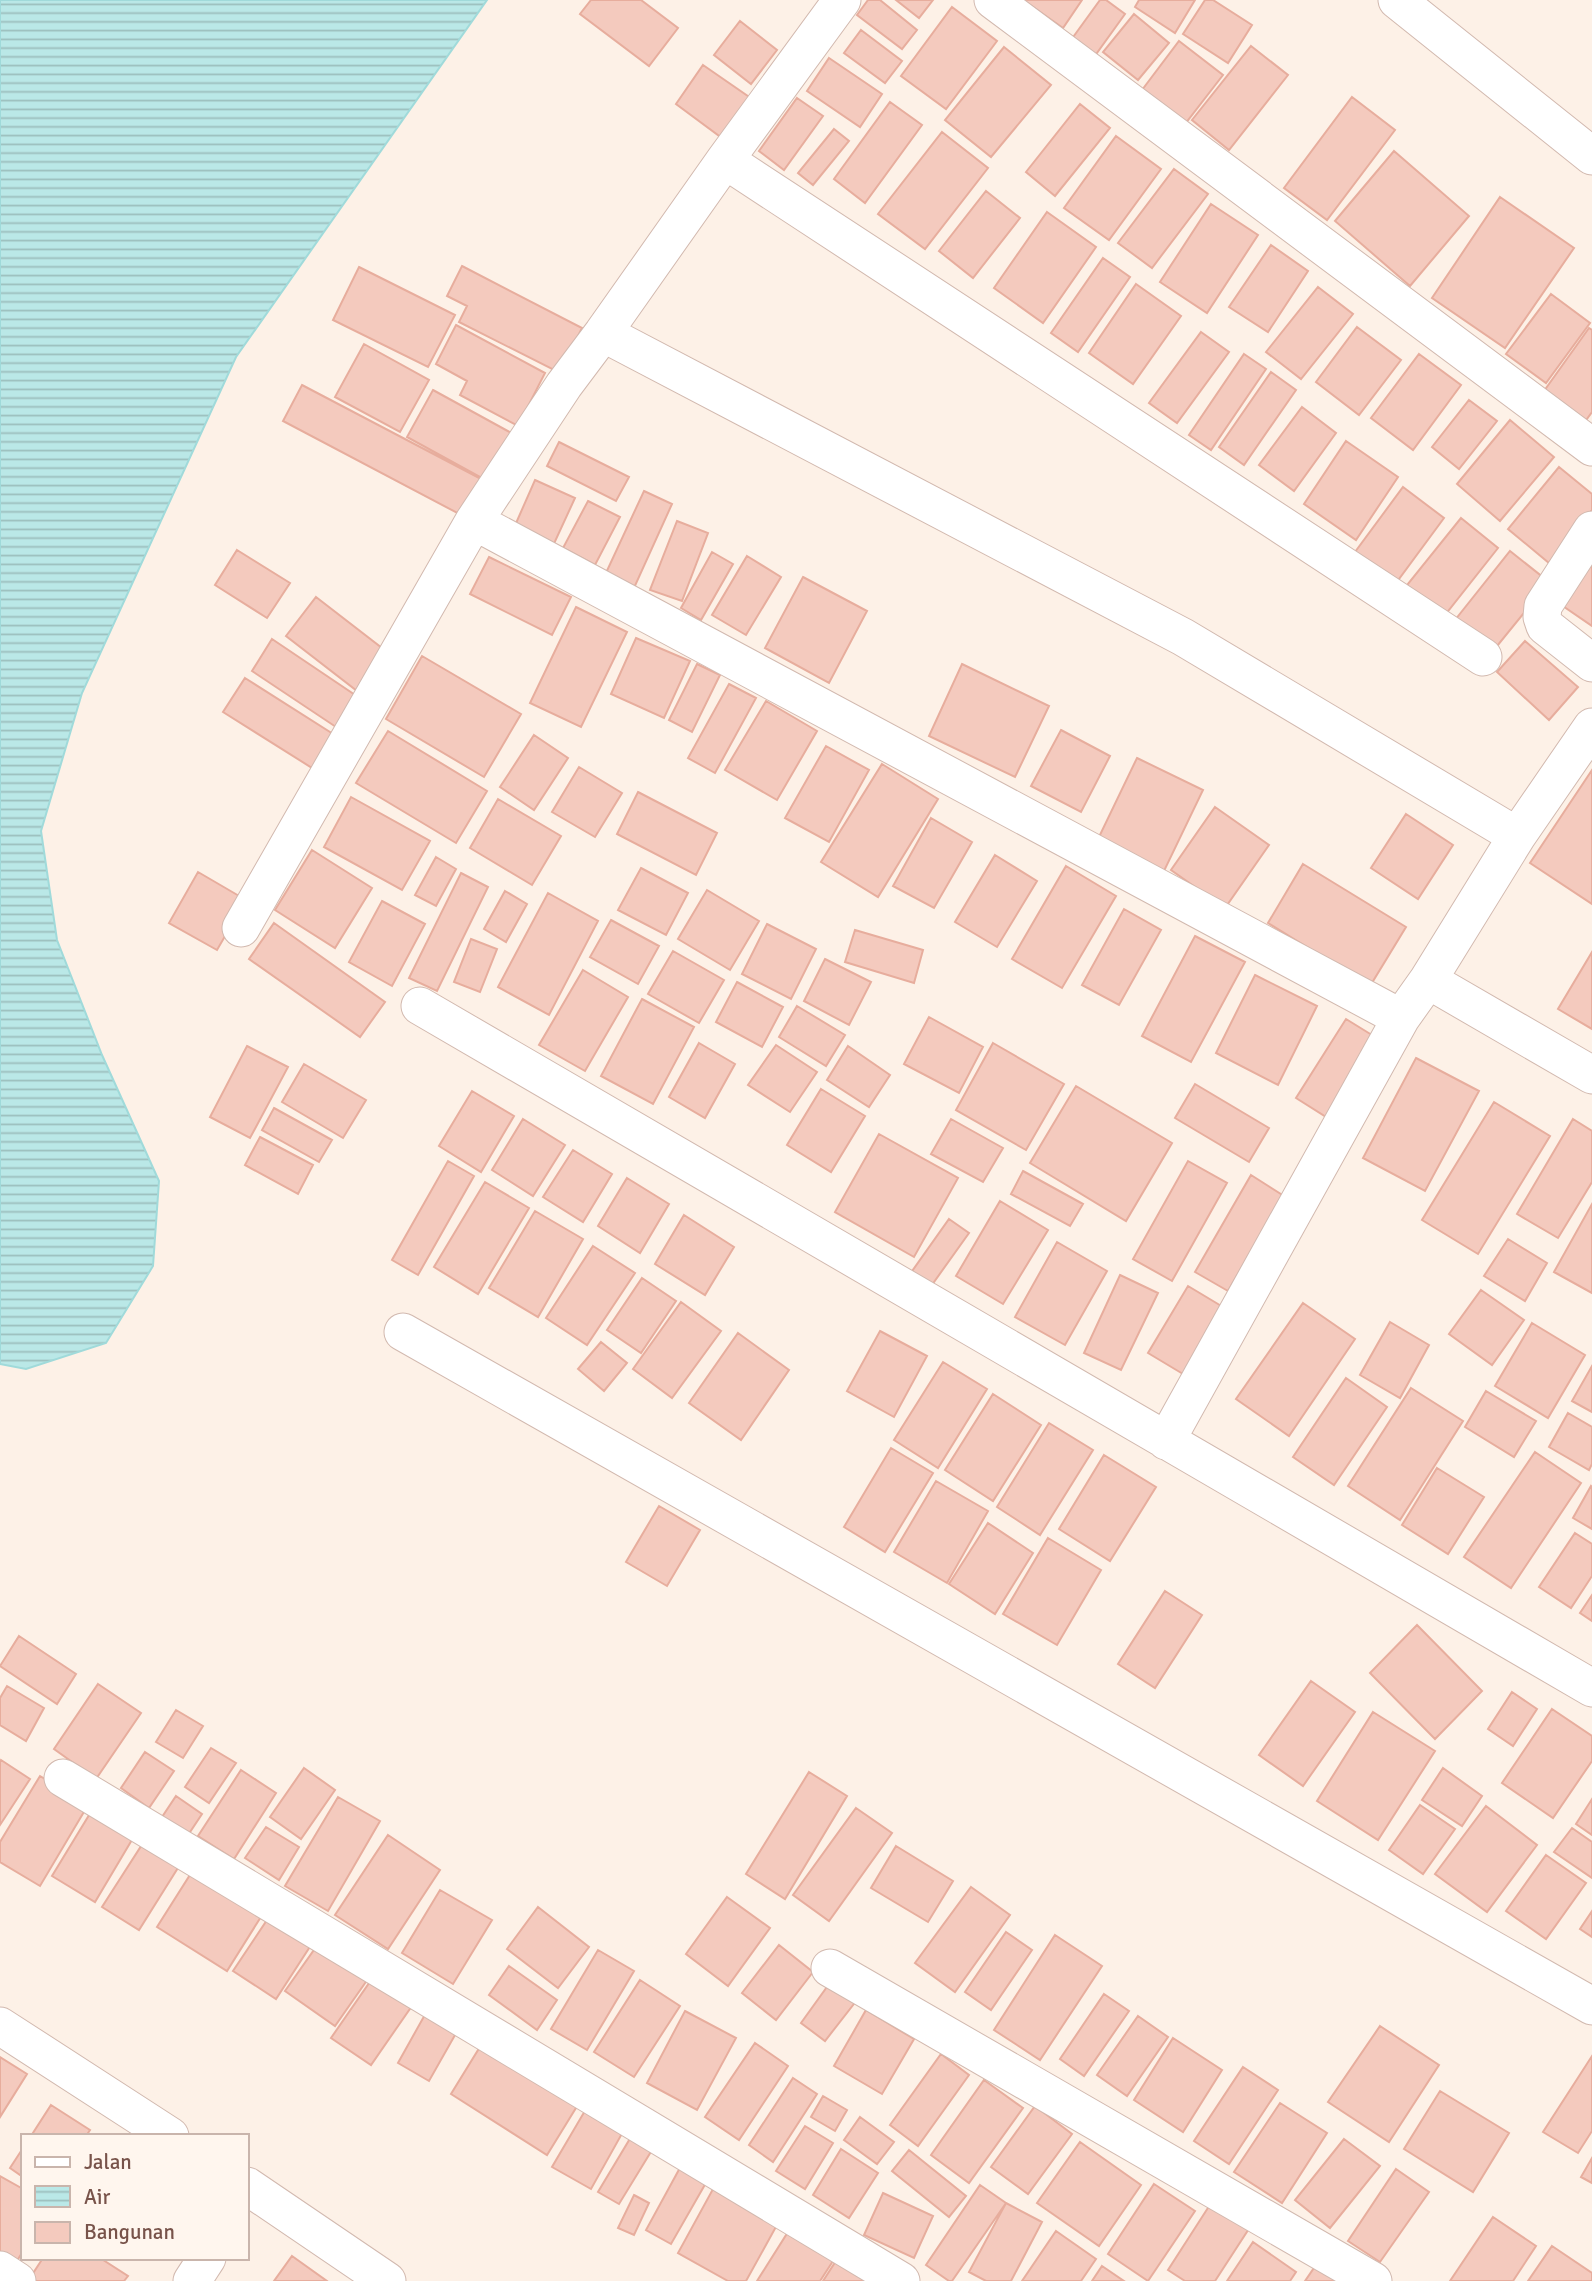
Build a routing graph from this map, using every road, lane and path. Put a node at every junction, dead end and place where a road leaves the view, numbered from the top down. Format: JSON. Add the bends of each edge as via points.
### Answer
{"nodes":[{"id":1,"x":842,"y":0,"type":"edge"},
{"id":2,"x":993,"y":0,"type":"edge"},
{"id":3,"x":1397,"y":0,"type":"edge"},
{"id":4,"x":1592,"y":156,"type":"edge"},
{"id":5,"x":725,"y":160,"type":"junction"},
{"id":6,"x":603,"y":333,"type":"junction"},
{"id":7,"x":1592,"y":447,"type":"edge"},
{"id":8,"x":474,"y":521,"type":"junction"},
{"id":9,"x":1592,"y":530,"type":"edge"},
{"id":10,"x":1483,"y":657,"type":"dead end"},
{"id":11,"x":1592,"y":663,"type":"edge"},
{"id":12,"x":1592,"y":727,"type":"edge"},
{"id":13,"x":1517,"y":836,"type":"junction"},
{"id":14,"x":241,"y":929,"type":"dead end"},
{"id":15,"x":1428,"y":980,"type":"junction"},
{"id":16,"x":420,"y":1006,"type":"dead end"},
{"id":17,"x":1401,"y":1018,"type":"junction"},
{"id":18,"x":1592,"y":1075,"type":"edge"},
{"id":19,"x":403,"y":1332,"type":"dead end"},
{"id":20,"x":1166,"y":1441,"type":"junction"},
{"id":21,"x":1592,"y":1688,"type":"edge"},
{"id":22,"x":63,"y":1779,"type":"dead end"},
{"id":23,"x":830,"y":1968,"type":"dead end"},
{"id":24,"x":1592,"y":2006,"type":"edge"},
{"id":25,"x":0,"y":2026,"type":"edge"},
{"id":26,"x":167,"y":2134,"type":"edge"},
{"id":27,"x":249,"y":2192,"type":"edge"},
{"id":28,"x":206,"y":2260,"type":"edge"},
{"id":29,"x":0,"y":2270,"type":"edge"},
{"id":30,"x":17,"y":2281,"type":"edge"},
{"id":31,"x":192,"y":2281,"type":"edge"},
{"id":32,"x":387,"y":2281,"type":"edge"},
{"id":33,"x":901,"y":2281,"type":"edge"},
{"id":34,"x":1373,"y":2281,"type":"edge"}],
"edges":[{"from":1,"to":5,"type":"street"},
{"from":2,"to":7,"type":"street"},
{"from":3,"to":4,"type":"street"},
{"from":5,"to":6,"type":"street"},
{"from":5,"to":10,"type":"street"},
{"from":6,"to":8,"type":"street"},
{"from":6,"to":13,"type":"street","via":[[1183,637]]},
{"from":8,"to":14,"type":"street"},
{"from":8,"to":17,"type":"street"},
{"from":9,"to":11,"type":"street","via":[[1544,606],[1542,617],[1545,626]]},
{"from":12,"to":13,"type":"street"},
{"from":13,"to":15,"type":"street"},
{"from":15,"to":17,"type":"street"},
{"from":15,"to":18,"type":"street"},
{"from":16,"to":20,"type":"street"},
{"from":17,"to":20,"type":"street"},
{"from":19,"to":24,"type":"street"},
{"from":20,"to":21,"type":"street"},
{"from":22,"to":33,"type":"street"},
{"from":23,"to":34,"type":"street"},
{"from":25,"to":26,"type":"street"},
{"from":27,"to":32,"type":"street"},
{"from":28,"to":31,"type":"street"},
{"from":29,"to":30,"type":"street"}]}
